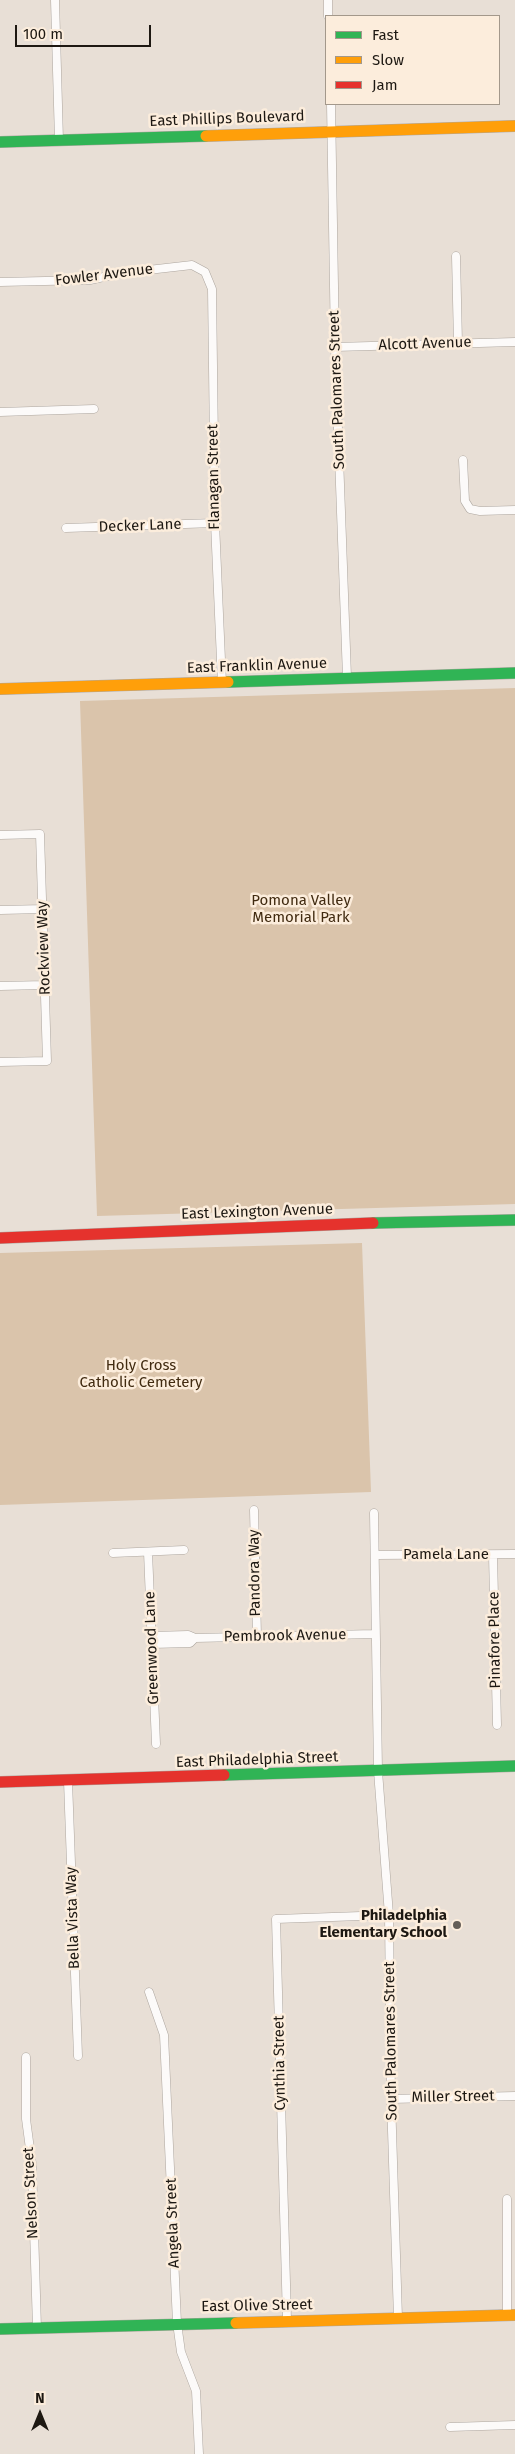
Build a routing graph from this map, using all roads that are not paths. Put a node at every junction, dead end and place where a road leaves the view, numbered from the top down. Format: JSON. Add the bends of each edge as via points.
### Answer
{"nodes":[{"id":1,"x":55,"y":0,"type":"edge"},
{"id":2,"x":328,"y":0,"type":"edge"},
{"id":3,"x":328,"y":15,"type":"edge"},
{"id":4,"x":331,"y":105,"type":"edge"},
{"id":5,"x":515,"y":126,"type":"edge"},
{"id":6,"x":332,"y":131,"type":"junction"},
{"id":7,"x":59,"y":140,"type":"junction"},
{"id":8,"x":0,"y":142,"type":"edge"},
{"id":9,"x":456,"y":256,"type":"dead end"},
{"id":10,"x":205,"y":272,"type":"joint"},
{"id":11,"x":0,"y":282,"type":"edge"},
{"id":12,"x":515,"y":342,"type":"edge"},
{"id":13,"x":458,"y":343,"type":"junction"},
{"id":14,"x":335,"y":346,"type":"junction"},
{"id":15,"x":94,"y":408,"type":"dead end"},
{"id":16,"x":0,"y":412,"type":"edge"},
{"id":17,"x":463,"y":460,"type":"dead end"},
{"id":18,"x":515,"y":510,"type":"edge"},
{"id":19,"x":215,"y":523,"type":"junction"},
{"id":20,"x":66,"y":528,"type":"dead end"},
{"id":21,"x":515,"y":674,"type":"edge"},
{"id":22,"x":347,"y":677,"type":"junction"},
{"id":23,"x":222,"y":683,"type":"junction"},
{"id":24,"x":0,"y":689,"type":"edge"},
{"id":25,"x":0,"y":835,"type":"edge"},
{"id":26,"x":44,"y":909,"type":"junction"},
{"id":27,"x":0,"y":910,"type":"edge"},
{"id":28,"x":46,"y":985,"type":"junction"},
{"id":29,"x":0,"y":986,"type":"edge"},
{"id":30,"x":0,"y":1062,"type":"edge"},
{"id":31,"x":515,"y":1220,"type":"edge"},
{"id":32,"x":0,"y":1238,"type":"edge"},
{"id":33,"x":254,"y":1510,"type":"dead end"},
{"id":34,"x":374,"y":1513,"type":"dead end"},
{"id":35,"x":184,"y":1550,"type":"dead end"},
{"id":36,"x":148,"y":1552,"type":"junction"},
{"id":37,"x":113,"y":1554,"type":"dead end"},
{"id":38,"x":515,"y":1554,"type":"edge"},
{"id":39,"x":376,"y":1555,"type":"junction"},
{"id":40,"x":493,"y":1555,"type":"junction"},
{"id":41,"x":375,"y":1634,"type":"junction"},
{"id":42,"x":257,"y":1636,"type":"junction"},
{"id":43,"x":152,"y":1640,"type":"junction"},
{"id":44,"x":497,"y":1726,"type":"dead end"},
{"id":45,"x":156,"y":1744,"type":"dead end"},
{"id":46,"x":515,"y":1766,"type":"edge"},
{"id":47,"x":378,"y":1771,"type":"junction"},
{"id":48,"x":68,"y":1781,"type":"junction"},
{"id":49,"x":0,"y":1782,"type":"edge"},
{"id":50,"x":389,"y":1914,"type":"junction"},
{"id":51,"x":149,"y":1992,"type":"dead end"},
{"id":52,"x":78,"y":2056,"type":"dead end"},
{"id":53,"x":26,"y":2057,"type":"dead end"},
{"id":54,"x":515,"y":2096,"type":"edge"},
{"id":55,"x":391,"y":2099,"type":"junction"},
{"id":56,"x":507,"y":2199,"type":"dead end"},
{"id":57,"x":511,"y":2315,"type":"edge"},
{"id":58,"x":398,"y":2318,"type":"junction"},
{"id":59,"x":287,"y":2320,"type":"junction"},
{"id":60,"x":177,"y":2323,"type":"junction"},
{"id":61,"x":37,"y":2328,"type":"junction"},
{"id":62,"x":0,"y":2329,"type":"edge"},
{"id":63,"x":515,"y":2425,"type":"edge"},
{"id":64,"x":450,"y":2427,"type":"dead end"},
{"id":65,"x":199,"y":2454,"type":"edge"}],
"edges":[{"from":1,"to":7,"type":"street"},
{"from":2,"to":3,"type":"street"},
{"from":4,"to":6,"type":"street","name":"South Palomares Street"},
{"from":5,"to":6,"type":"street","name":"East Phillips Boulevard"},
{"from":6,"to":7,"type":"street","name":"East Phillips Boulevard"},
{"from":6,"to":14,"type":"street","name":"South Palomares Street"},
{"from":7,"to":8,"type":"street","name":"East Phillips Boulevard"},
{"from":9,"to":13,"type":"street"},
{"from":10,"to":11,"type":"street","name":"Fowler Avenue","via":[[192,265],[90,280]]},
{"from":10,"to":19,"type":"street","name":"Flanagan Street","via":[[212,289]]},
{"from":12,"to":13,"type":"street","name":"Alcott Avenue"},
{"from":13,"to":14,"type":"street","name":"Alcott Avenue"},
{"from":14,"to":22,"type":"street","name":"South Palomares Street"},
{"from":15,"to":16,"type":"street"},
{"from":17,"to":18,"type":"street","via":[[465,501],[470,509],[480,512]]},
{"from":19,"to":20,"type":"street","name":"Decker Lane"},
{"from":19,"to":23,"type":"street","name":"Flanagan Street"},
{"from":21,"to":22,"type":"street","name":"East Franklin Avenue"},
{"from":22,"to":23,"type":"street","name":"East Franklin Avenue"},
{"from":23,"to":24,"type":"street","name":"East Franklin Avenue"},
{"from":25,"to":26,"type":"street","name":"Rockview Way","via":[[40,834]]},
{"from":26,"to":27,"type":"street"},
{"from":26,"to":28,"type":"street","name":"Rockview Way"},
{"from":28,"to":29,"type":"street"},
{"from":28,"to":30,"type":"street","name":"Rockview Way","via":[[47,1061]]},
{"from":31,"to":32,"type":"street","name":"East Lexington Avenue","via":[[326,1224]]},
{"from":33,"to":42,"type":"street","name":"Pandora Way"},
{"from":34,"to":39,"type":"street","name":"South Palomares Street"},
{"from":35,"to":36,"type":"street"},
{"from":36,"to":37,"type":"street"},
{"from":36,"to":43,"type":"street","name":"Greenwood Lane"},
{"from":38,"to":40,"type":"street","name":"Pamela Lane"},
{"from":39,"to":40,"type":"street","name":"Pamela Lane"},
{"from":39,"to":41,"type":"street","name":"South Palomares Street"},
{"from":40,"to":44,"type":"street","name":"Pinafore Place"},
{"from":41,"to":42,"type":"street","name":"Pembrook Avenue"},
{"from":41,"to":47,"type":"street","name":"South Palomares Street"},
{"from":42,"to":43,"type":"street","name":"Pembrook Avenue","via":[[195,1638],[190,1642]]},
{"from":43,"to":45,"type":"street","name":"Greenwood Lane"},
{"from":46,"to":47,"type":"street","name":"East Philadelphia Street"},
{"from":47,"to":48,"type":"street","name":"East Philadelphia Street"},
{"from":47,"to":50,"type":"street","name":"South Palomares Street"},
{"from":48,"to":49,"type":"street","name":"East Philadelphia Street"},
{"from":48,"to":52,"type":"street","name":"Bella Vista Way"},
{"from":50,"to":55,"type":"street","name":"South Palomares Street"},
{"from":50,"to":59,"type":"street","name":"Cynthia Street","via":[[276,1919]]},
{"from":51,"to":60,"type":"street","name":"Angela Street","via":[[164,2035]]},
{"from":53,"to":61,"type":"street","name":"Nelson Street","via":[[26,2119],[32,2164]]},
{"from":54,"to":55,"type":"street","name":"Miller Street"},
{"from":55,"to":58,"type":"street","name":"South Palomares Street"},
{"from":56,"to":57,"type":"street"},
{"from":57,"to":58,"type":"street","name":"East Olive Street"},
{"from":58,"to":59,"type":"street","name":"East Olive Street"},
{"from":59,"to":60,"type":"street","name":"East Olive Street"},
{"from":60,"to":61,"type":"street","name":"East Olive Street"},
{"from":60,"to":65,"type":"street","name":"Angela Street","via":[[181,2352],[196,2391]]},
{"from":61,"to":62,"type":"street","name":"East Olive Street"},
{"from":63,"to":64,"type":"street"}]}
